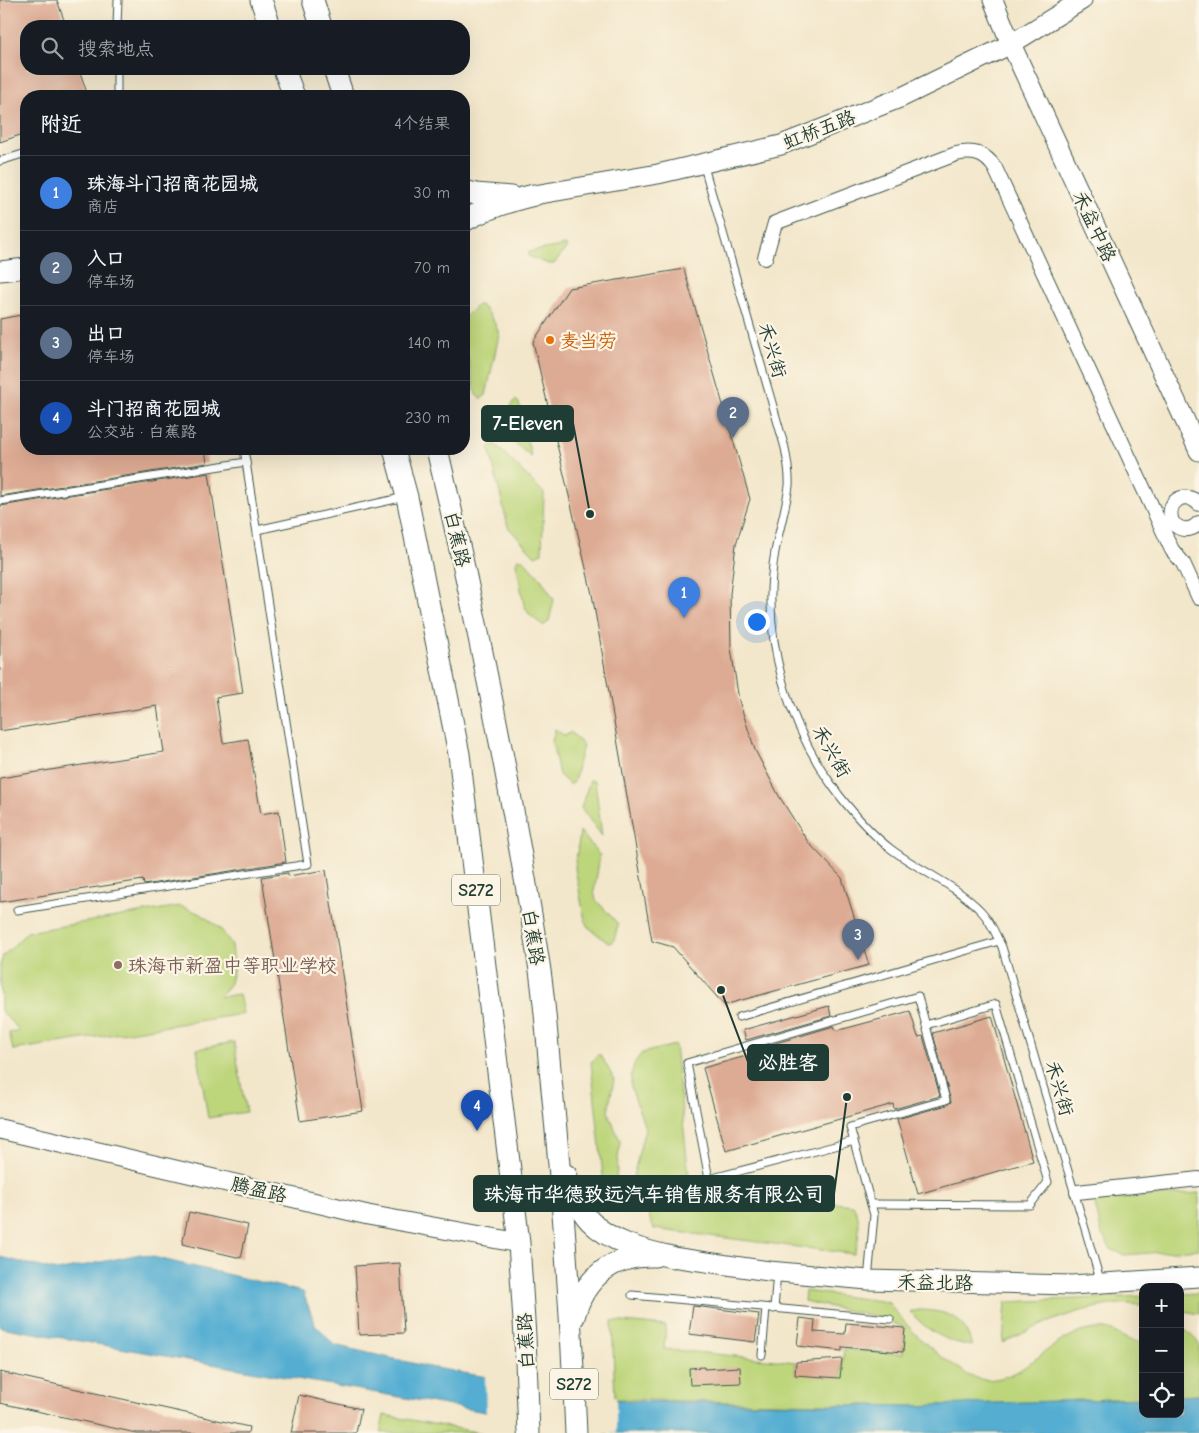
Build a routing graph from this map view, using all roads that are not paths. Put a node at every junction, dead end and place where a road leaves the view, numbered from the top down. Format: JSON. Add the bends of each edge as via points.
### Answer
{"nodes":[{"id":1,"x":118,"y":0,"type":"edge"},
{"id":2,"x":261,"y":0,"type":"edge"},
{"id":3,"x":313,"y":0,"type":"edge"},
{"id":4,"x":993,"y":0,"type":"edge"},
{"id":5,"x":1082,"y":0,"type":"edge"},
{"id":6,"x":117,"y":20,"type":"edge"},
{"id":7,"x":268,"y":20,"type":"edge"},
{"id":8,"x":319,"y":20,"type":"edge"},
{"id":9,"x":1012,"y":44,"type":"junction"},
{"id":10,"x":117,"y":75,"type":"edge"},
{"id":11,"x":286,"y":75,"type":"edge"},
{"id":12,"x":336,"y":75,"type":"edge"},
{"id":13,"x":117,"y":90,"type":"edge"},
{"id":14,"x":292,"y":90,"type":"edge"},
{"id":15,"x":341,"y":90,"type":"edge"},
{"id":16,"x":20,"y":155,"type":"edge"},
{"id":17,"x":0,"y":161,"type":"edge"},
{"id":18,"x":703,"y":163,"type":"junction"},
{"id":19,"x":470,"y":192,"type":"edge"},
{"id":20,"x":534,"y":195,"type":"junction"},
{"id":21,"x":470,"y":218,"type":"edge"},
{"id":22,"x":765,"y":258,"type":"dead end"},
{"id":23,"x":20,"y":269,"type":"edge"},
{"id":24,"x":0,"y":271,"type":"edge"},
{"id":25,"x":1199,"y":451,"type":"edge"},
{"id":26,"x":245,"y":455,"type":"edge"},
{"id":27,"x":396,"y":455,"type":"edge"},
{"id":28,"x":438,"y":455,"type":"edge"},
{"id":29,"x":246,"y":462,"type":"junction"},
{"id":30,"x":407,"y":497,"type":"junction"},
{"id":31,"x":0,"y":501,"type":"edge"},
{"id":32,"x":1199,"y":504,"type":"edge"},
{"id":33,"x":1166,"y":522,"type":"junction"},
{"id":34,"x":1199,"y":523,"type":"edge"},
{"id":35,"x":257,"y":530,"type":"junction"},
{"id":36,"x":1199,"y":598,"type":"edge"},
{"id":37,"x":17,"y":910,"type":"dead end"},
{"id":38,"x":999,"y":941,"type":"junction"},
{"id":39,"x":739,"y":1017,"type":"dead end"},
{"id":40,"x":926,"y":1024,"type":"junction"},
{"id":41,"x":0,"y":1129,"type":"edge"},
{"id":42,"x":854,"y":1141,"type":"junction"},
{"id":43,"x":558,"y":1148,"type":"junction"},
{"id":44,"x":1199,"y":1179,"type":"edge"},
{"id":45,"x":1077,"y":1192,"type":"dead end"},
{"id":46,"x":871,"y":1204,"type":"junction"},
{"id":47,"x":519,"y":1243,"type":"junction"},
{"id":48,"x":672,"y":1258,"type":"junction"},
{"id":49,"x":777,"y":1272,"type":"junction"},
{"id":50,"x":1199,"y":1277,"type":"edge"},
{"id":51,"x":868,"y":1280,"type":"junction"},
{"id":52,"x":1101,"y":1283,"type":"junction"},
{"id":53,"x":632,"y":1295,"type":"dead end"},
{"id":54,"x":770,"y":1308,"type":"junction"},
{"id":55,"x":890,"y":1320,"type":"dead end"},
{"id":56,"x":572,"y":1335,"type":"junction"},
{"id":57,"x":762,"y":1355,"type":"dead end"},
{"id":58,"x":529,"y":1433,"type":"edge"},
{"id":59,"x":576,"y":1433,"type":"edge"}],
"edges":[{"from":1,"to":6,"type":"lane"},
{"from":2,"to":7,"type":"main road"},
{"from":3,"to":8,"type":"main road"},
{"from":4,"to":9,"type":"street","name":"禾益中路"},
{"from":5,"to":9,"type":"street","name":"虹桥五路"},
{"from":9,"to":18,"type":"street","name":"虹桥五路","via":[[900,98],[781,145]]},
{"from":9,"to":25,"type":"street","name":"禾益中路"},
{"from":10,"to":13,"type":"lane"},
{"from":11,"to":14,"type":"main road"},
{"from":12,"to":15,"type":"main road"},
{"from":16,"to":17,"type":"lane"},
{"from":18,"to":20,"type":"street","name":"虹桥五路"},
{"from":18,"to":38,"type":"lane","name":"禾兴街","via":[[788,466],[789,485],[771,587],[772,623],[786,694],[816,762],[862,824],[890,848],[968,899],[982,912]]},
{"from":19,"to":20,"type":"main road","via":[[504,197]]},
{"from":20,"to":21,"type":"main road","via":[[504,202]]},
{"from":22,"to":33,"type":"street","via":[[775,223],[956,154],[967,151],[984,156],[995,168]]},
{"from":23,"to":24,"type":"street"},
{"from":26,"to":29,"type":"lane"},
{"from":27,"to":30,"type":"main road","name":"白蕉路","number":"S272"},
{"from":28,"to":43,"type":"main road","name":"白蕉路","number":"S272","via":[[497,718],[539,966]]},
{"from":29,"to":31,"type":"lane"},
{"from":29,"to":35,"type":"lane"},
{"from":30,"to":35,"type":"lane"},
{"from":30,"to":47,"type":"main road","name":"白蕉路","number":"S272","via":[[459,754]]},
{"from":32,"to":33,"type":"street","via":[[1189,498],[1178,499],[1171,507]]},
{"from":33,"to":34,"type":"street","via":[[1186,530]]},
{"from":33,"to":36,"type":"street","via":[[1172,550],[1183,563]]},
{"from":35,"to":37,"type":"lane","via":[[308,864]]},
{"from":38,"to":39,"type":"lane"},
{"from":38,"to":52,"type":"lane","name":"禾兴街"},
{"from":40,"to":42,"type":"lane","via":[[946,1100],[850,1127]]},
{"from":40,"to":42,"type":"lane","via":[[918,996],[687,1063],[709,1179]]},
{"from":40,"to":46,"type":"lane","via":[[996,1004],[1048,1182],[1030,1205]]},
{"from":41,"to":47,"type":"street","name":"腾盈路","via":[[368,1215]]},
{"from":42,"to":46,"type":"lane"},
{"from":43,"to":48,"type":"main road","via":[[575,1198],[590,1221],[626,1243]]},
{"from":43,"to":56,"type":"main road","name":"白蕉路","number":"S272"},
{"from":44,"to":45,"type":"street"},
{"from":46,"to":51,"type":"lane","via":[[874,1215]]},
{"from":47,"to":58,"type":"main road","name":"白蕉路","number":"S272"},
{"from":48,"to":49,"type":"street","name":"禾益北路"},
{"from":48,"to":56,"type":"main road","via":[[629,1258],[610,1265],[597,1275],[577,1304]]},
{"from":49,"to":51,"type":"street","name":"禾益北路"},
{"from":49,"to":54,"type":"lane"},
{"from":50,"to":52,"type":"street","name":"禾益北路"},
{"from":51,"to":52,"type":"street","name":"禾益北路"},
{"from":53,"to":54,"type":"lane"},
{"from":54,"to":55,"type":"lane"},
{"from":54,"to":57,"type":"lane"},
{"from":56,"to":59,"type":"main road","name":"白蕉路","number":"S272"}]}
